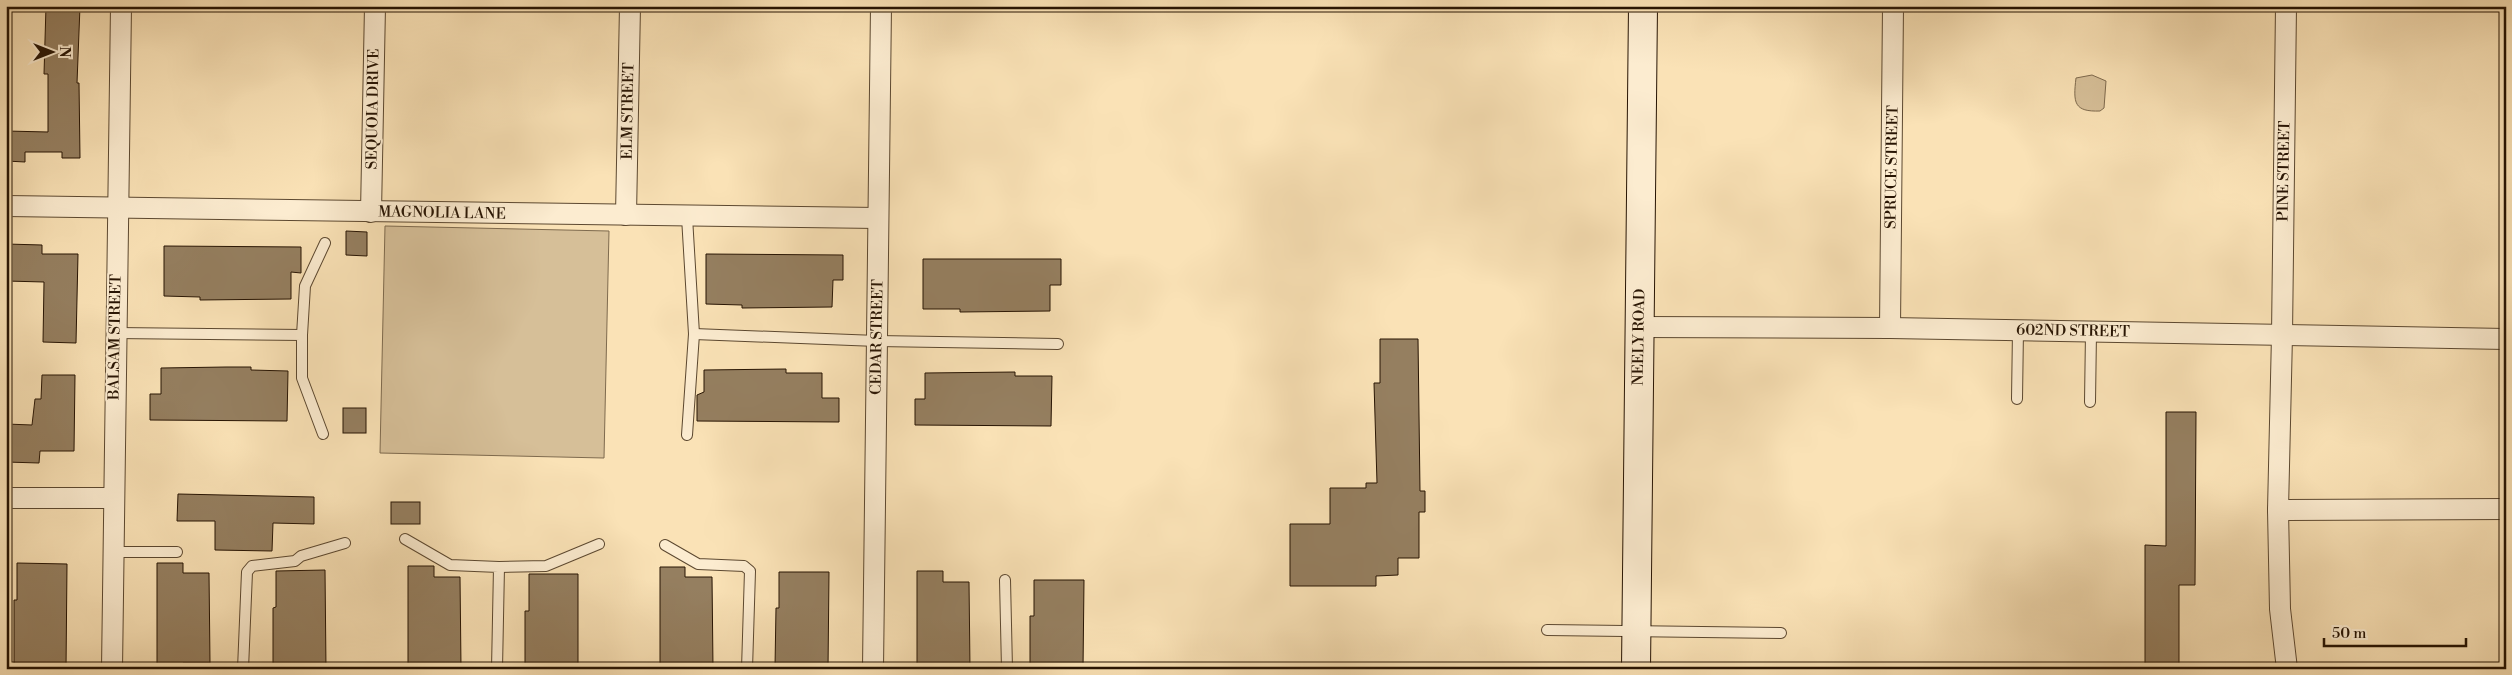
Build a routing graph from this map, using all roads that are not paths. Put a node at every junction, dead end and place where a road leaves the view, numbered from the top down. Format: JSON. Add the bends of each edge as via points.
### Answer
{"nodes":[{"id":1,"x":120,"y":6,"type":"edge"},
{"id":2,"x":375,"y":6,"type":"edge"},
{"id":3,"x":630,"y":6,"type":"edge"},
{"id":4,"x":881,"y":6,"type":"edge"},
{"id":5,"x":1644,"y":6,"type":"edge"},
{"id":6,"x":1893,"y":6,"type":"edge"},
{"id":7,"x":2286,"y":6,"type":"edge"},
{"id":8,"x":6,"y":206,"type":"edge"},
{"id":9,"x":117,"y":209,"type":"junction"},
{"id":10,"x":371,"y":212,"type":"junction"},
{"id":11,"x":626,"y":215,"type":"junction"},
{"id":12,"x":687,"y":217,"type":"junction"},
{"id":13,"x":878,"y":218,"type":"junction"},
{"id":14,"x":325,"y":243,"type":"dead end"},
{"id":15,"x":1640,"y":327,"type":"junction"},
{"id":16,"x":1890,"y":328,"type":"junction"},
{"id":17,"x":2018,"y":330,"type":"junction"},
{"id":18,"x":2092,"y":332,"type":"junction"},
{"id":19,"x":115,"y":333,"type":"junction"},
{"id":20,"x":694,"y":334,"type":"junction"},
{"id":21,"x":302,"y":335,"type":"junction"},
{"id":22,"x":2282,"y":335,"type":"junction"},
{"id":23,"x":2506,"y":339,"type":"edge"},
{"id":24,"x":877,"y":341,"type":"junction"},
{"id":25,"x":1058,"y":344,"type":"dead end"},
{"id":26,"x":2017,"y":398,"type":"dead end"},
{"id":27,"x":2090,"y":402,"type":"dead end"},
{"id":28,"x":323,"y":434,"type":"dead end"},
{"id":29,"x":687,"y":435,"type":"dead end"},
{"id":30,"x":6,"y":498,"type":"edge"},
{"id":31,"x":113,"y":498,"type":"junction"},
{"id":32,"x":2506,"y":509,"type":"edge"},
{"id":33,"x":2278,"y":510,"type":"junction"},
{"id":34,"x":405,"y":539,"type":"dead end"},
{"id":35,"x":345,"y":543,"type":"dead end"},
{"id":36,"x":599,"y":544,"type":"dead end"},
{"id":37,"x":665,"y":545,"type":"dead end"},
{"id":38,"x":112,"y":552,"type":"junction"},
{"id":39,"x":177,"y":552,"type":"dead end"},
{"id":40,"x":499,"y":567,"type":"junction"},
{"id":41,"x":1005,"y":580,"type":"dead end"},
{"id":42,"x":1547,"y":630,"type":"dead end"},
{"id":43,"x":1636,"y":631,"type":"junction"},
{"id":44,"x":1781,"y":633,"type":"dead end"},
{"id":45,"x":112,"y":669,"type":"edge"},
{"id":46,"x":243,"y":669,"type":"edge"},
{"id":47,"x":497,"y":669,"type":"edge"},
{"id":48,"x":748,"y":669,"type":"edge"},
{"id":49,"x":874,"y":669,"type":"edge"},
{"id":50,"x":1007,"y":669,"type":"edge"},
{"id":51,"x":1636,"y":669,"type":"edge"},
{"id":52,"x":2287,"y":669,"type":"edge"}],
"edges":[{"from":1,"to":9,"type":"street","name":"BALSAM STREET"},
{"from":2,"to":10,"type":"street","name":"SEQUOIA DRIVE"},
{"from":3,"to":11,"type":"street","name":"ELM STREET"},
{"from":4,"to":13,"type":"street","name":"CEDAR STREET"},
{"from":5,"to":15,"type":"street","name":"NEELY ROAD"},
{"from":6,"to":16,"type":"street","name":"SPRUCE STREET"},
{"from":7,"to":22,"type":"street","name":"PINE STREET"},
{"from":8,"to":9,"type":"street","name":"MAGNOLIA LANE"},
{"from":9,"to":10,"type":"street","name":"MAGNOLIA LANE"},
{"from":9,"to":19,"type":"street","name":"BALSAM STREET"},
{"from":10,"to":11,"type":"street","name":"MAGNOLIA LANE"},
{"from":11,"to":12,"type":"street","name":"MAGNOLIA LANE"},
{"from":12,"to":13,"type":"street","name":"MAGNOLIA LANE"},
{"from":12,"to":20,"type":"lane"},
{"from":13,"to":24,"type":"street","name":"CEDAR STREET"},
{"from":14,"to":21,"type":"lane","via":[[305,286]]},
{"from":15,"to":16,"type":"street","name":"602ND STREET"},
{"from":15,"to":43,"type":"street","name":"NEELY ROAD"},
{"from":16,"to":17,"type":"street","name":"602ND STREET"},
{"from":17,"to":18,"type":"street","name":"602ND STREET"},
{"from":17,"to":26,"type":"lane"},
{"from":18,"to":22,"type":"street","name":"602ND STREET"},
{"from":18,"to":27,"type":"lane"},
{"from":19,"to":21,"type":"lane"},
{"from":19,"to":31,"type":"street","name":"BALSAM STREET"},
{"from":20,"to":24,"type":"lane"},
{"from":20,"to":29,"type":"lane"},
{"from":21,"to":28,"type":"lane","via":[[302,378]]},
{"from":22,"to":23,"type":"street","name":"602ND STREET"},
{"from":22,"to":33,"type":"street","name":"PINE STREET"},
{"from":24,"to":25,"type":"lane"},
{"from":24,"to":49,"type":"street","name":"CEDAR STREET"},
{"from":30,"to":31,"type":"street"},
{"from":31,"to":38,"type":"street","name":"BALSAM STREET"},
{"from":32,"to":33,"type":"street"},
{"from":33,"to":52,"type":"street","name":"PINE STREET","via":[[2280,609]]},
{"from":34,"to":40,"type":"lane","via":[[450,565]]},
{"from":35,"to":46,"type":"lane","via":[[301,556],[295,561],[252,566],[247,572]]},
{"from":36,"to":40,"type":"lane","via":[[546,566]]},
{"from":37,"to":48,"type":"lane","via":[[698,564],[744,566],[750,571]]},
{"from":38,"to":39,"type":"lane"},
{"from":38,"to":45,"type":"street","name":"BALSAM STREET"},
{"from":40,"to":47,"type":"lane"},
{"from":41,"to":50,"type":"lane"},
{"from":42,"to":43,"type":"lane"},
{"from":43,"to":44,"type":"lane"},
{"from":43,"to":51,"type":"street","name":"NEELY ROAD"}]}
